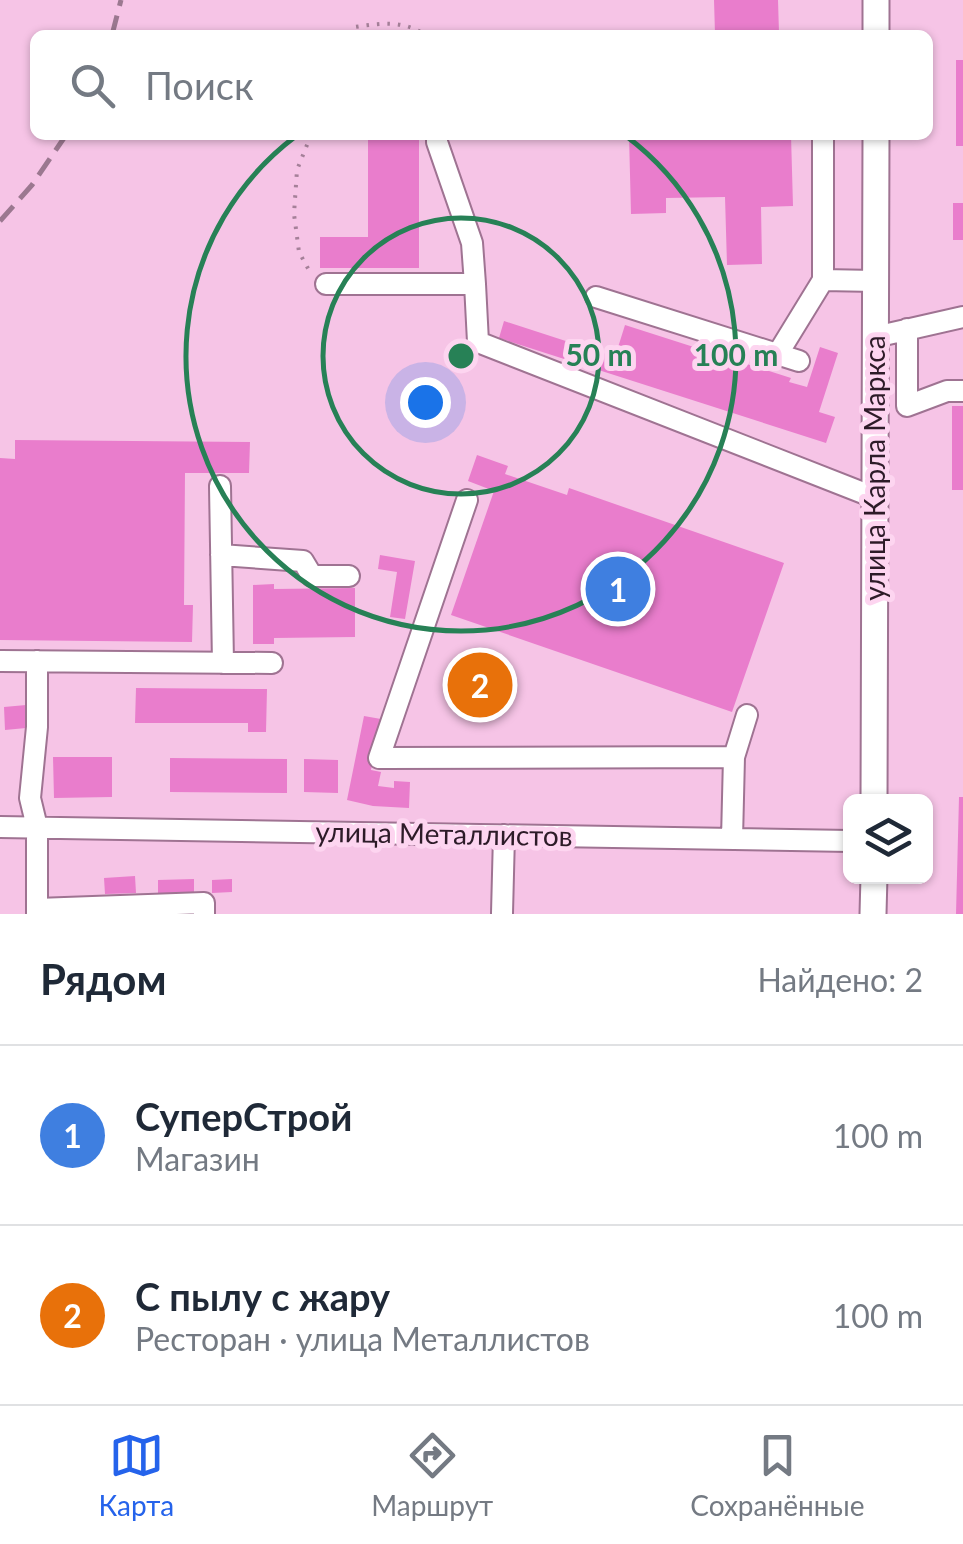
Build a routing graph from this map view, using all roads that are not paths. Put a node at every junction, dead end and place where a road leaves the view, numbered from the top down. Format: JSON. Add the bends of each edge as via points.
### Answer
{"nodes":[{"id":1,"x":876,"y":0,"type":"edge"},
{"id":2,"x":876,"y":30,"type":"edge"},
{"id":3,"x":437,"y":140,"type":"edge"},
{"id":4,"x":823,"y":140,"type":"edge"},
{"id":5,"x":876,"y":140,"type":"edge"},
{"id":6,"x":823,"y":280,"type":"junction"},
{"id":7,"x":876,"y":281,"type":"junction"},
{"id":8,"x":326,"y":284,"type":"road end"},
{"id":9,"x":475,"y":284,"type":"junction"},
{"id":10,"x":596,"y":296,"type":"dead end"},
{"id":11,"x":963,"y":317,"type":"edge"},
{"id":12,"x":907,"y":329,"type":"junction"},
{"id":13,"x":875,"y":336,"type":"junction"},
{"id":14,"x":777,"y":354,"type":"junction"},
{"id":15,"x":799,"y":361,"type":"dead end"},
{"id":16,"x":963,"y":391,"type":"edge"},
{"id":17,"x":220,"y":486,"type":"dead end"},
{"id":18,"x":876,"y":498,"type":"junction"},
{"id":19,"x":467,"y":500,"type":"dead end"},
{"id":20,"x":221,"y":555,"type":"junction"},
{"id":21,"x":348,"y":576,"type":"dead end"},
{"id":22,"x":0,"y":660,"type":"edge"},
{"id":23,"x":37,"y":661,"type":"junction"},
{"id":24,"x":224,"y":663,"type":"junction"},
{"id":25,"x":272,"y":663,"type":"dead end"},
{"id":26,"x":747,"y":716,"type":"dead end"},
{"id":27,"x":734,"y":757,"type":"junction"},
{"id":28,"x":874,"y":794,"type":"edge"},
{"id":29,"x":0,"y":827,"type":"edge"},
{"id":30,"x":37,"y":827,"type":"junction"},
{"id":31,"x":504,"y":835,"type":"junction"},
{"id":32,"x":732,"y":839,"type":"junction"},
{"id":33,"x":843,"y":841,"type":"edge"},
{"id":34,"x":874,"y":884,"type":"edge"},
{"id":35,"x":150,"y":910,"type":"edge"},
{"id":36,"x":98,"y":911,"type":"edge"},
{"id":37,"x":36,"y":912,"type":"edge"},
{"id":38,"x":502,"y":913,"type":"edge"},
{"id":39,"x":204,"y":914,"type":"edge"},
{"id":40,"x":874,"y":914,"type":"edge"}],
"edges":[{"from":1,"to":2,"type":"main road"},
{"from":3,"to":9,"type":"street","via":[[472,242]]},
{"from":4,"to":6,"type":"street"},
{"from":5,"to":7,"type":"main road","name":"улица Карла Маркса"},
{"from":6,"to":7,"type":"street"},
{"from":6,"to":14,"type":"street"},
{"from":7,"to":13,"type":"main road","name":"улица Карла Маркса"},
{"from":8,"to":9,"type":"street"},
{"from":9,"to":18,"type":"street","via":[[478,342]]},
{"from":10,"to":14,"type":"street"},
{"from":11,"to":12,"type":"street"},
{"from":12,"to":13,"type":"street"},
{"from":12,"to":16,"type":"street","via":[[908,406]]},
{"from":13,"to":18,"type":"main road","name":"улица Карла Маркса"},
{"from":14,"to":15,"type":"street"},
{"from":17,"to":20,"type":"street"},
{"from":18,"to":28,"type":"main road","name":"улица Карла Маркса"},
{"from":19,"to":27,"type":"street","via":[[379,758]]},
{"from":20,"to":21,"type":"street","via":[[303,561],[312,576]]},
{"from":20,"to":24,"type":"street"},
{"from":22,"to":23,"type":"street"},
{"from":23,"to":24,"type":"street"},
{"from":23,"to":30,"type":"street","via":[[30,798]]},
{"from":24,"to":25,"type":"street"},
{"from":26,"to":27,"type":"street"},
{"from":27,"to":32,"type":"street"},
{"from":29,"to":30,"type":"street","name":"улица Металлистов"},
{"from":30,"to":31,"type":"street","name":"улица Металлистов"},
{"from":30,"to":37,"type":"street"},
{"from":31,"to":32,"type":"street","name":"улица Металлистов"},
{"from":31,"to":38,"type":"street"},
{"from":32,"to":33,"type":"street","name":"улица Металлистов"},
{"from":34,"to":40,"type":"main road"},
{"from":35,"to":36,"type":"street"},
{"from":35,"to":39,"type":"street","via":[[204,904]]},
{"from":36,"to":37,"type":"street"}]}
